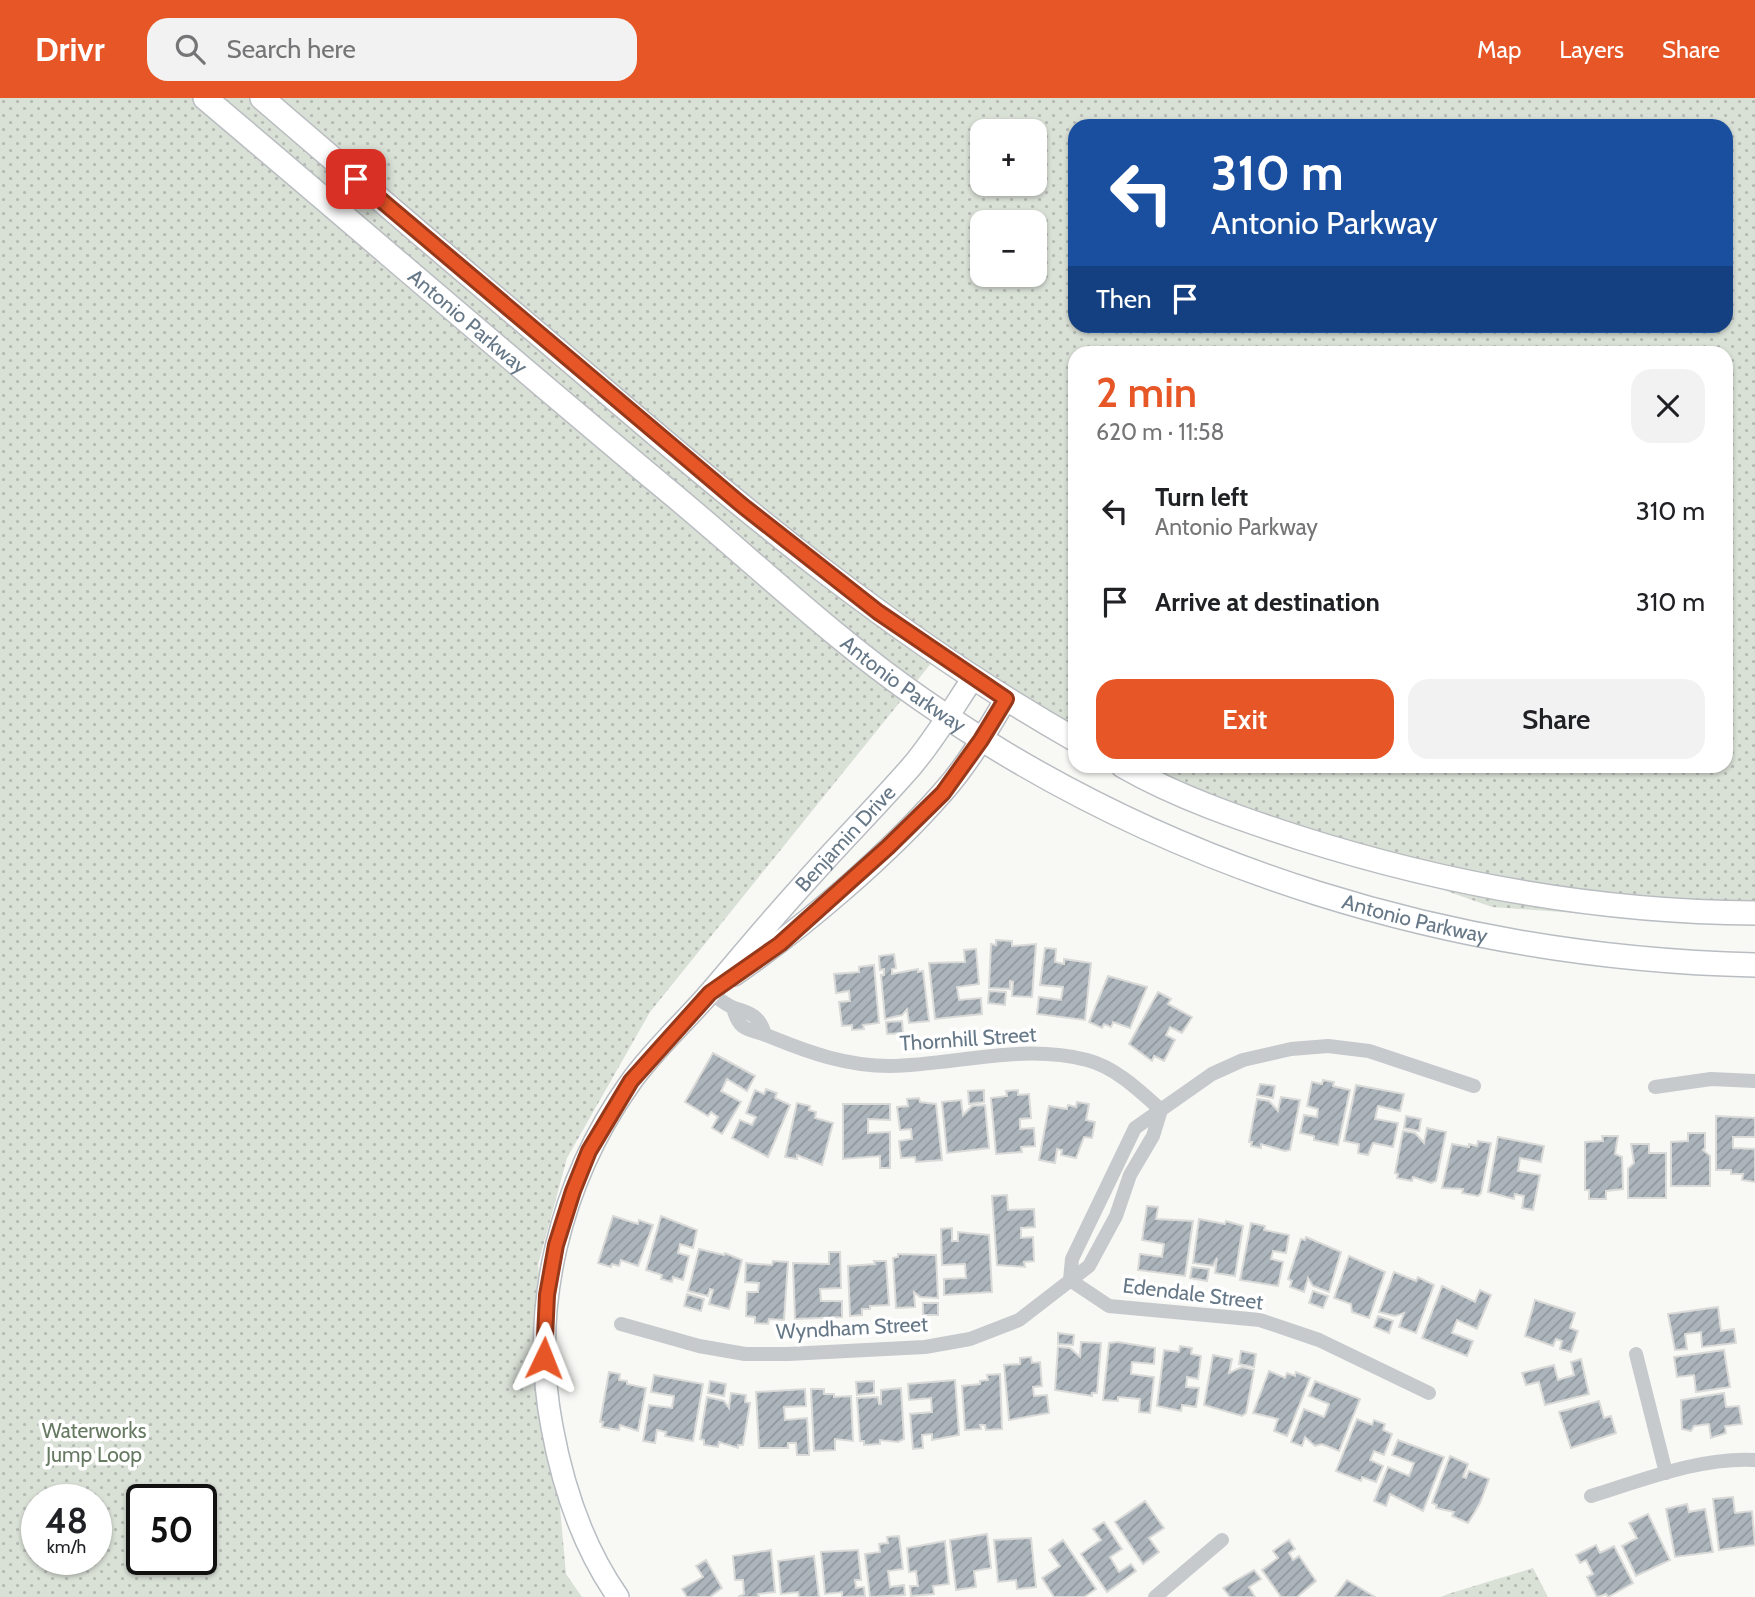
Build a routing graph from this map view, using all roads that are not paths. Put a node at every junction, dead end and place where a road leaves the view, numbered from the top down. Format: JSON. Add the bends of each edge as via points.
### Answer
{"nodes":[{"id":1,"x":205,"y":98,"type":"edge"},
{"id":2,"x":262,"y":98,"type":"edge"},
{"id":3,"x":973,"y":678,"type":"junction"},
{"id":4,"x":1006,"y":699,"type":"junction"},
{"id":5,"x":947,"y":717,"type":"junction"},
{"id":6,"x":1068,"y":735,"type":"edge"},
{"id":7,"x":981,"y":740,"type":"junction"},
{"id":8,"x":1139,"y":773,"type":"edge"},
{"id":9,"x":1755,"y":913,"type":"edge"},
{"id":10,"x":1755,"y":965,"type":"edge"},
{"id":11,"x":710,"y":993,"type":"junction"},
{"id":12,"x":1755,"y":1081,"type":"edge"},
{"id":13,"x":1474,"y":1086,"type":"dead end"},
{"id":14,"x":1655,"y":1087,"type":"dead end"},
{"id":15,"x":1161,"y":1110,"type":"junction"},
{"id":16,"x":1070,"y":1280,"type":"junction"},
{"id":17,"x":621,"y":1324,"type":"dead end"},
{"id":18,"x":1636,"y":1354,"type":"dead end"},
{"id":19,"x":1429,"y":1393,"type":"dead end"},
{"id":20,"x":1755,"y":1460,"type":"edge"},
{"id":21,"x":1666,"y":1473,"type":"junction"},
{"id":22,"x":1591,"y":1496,"type":"dead end"},
{"id":23,"x":1222,"y":1540,"type":"dead end"},
{"id":24,"x":618,"y":1597,"type":"edge"},
{"id":25,"x":1155,"y":1597,"type":"edge"}],
"edges":[{"from":1,"to":5,"type":"main road","name":"Antonio Parkway","via":[[819,622]]},
{"from":2,"to":3,"type":"main road","name":"Antonio Parkway","via":[[779,535]]},
{"from":3,"to":4,"type":"main road","name":"Antonio Parkway"},
{"from":3,"to":5,"type":"main road","name":"Benjamin Drive"},
{"from":4,"to":6,"type":"main road","name":"Antonio Parkway"},
{"from":4,"to":7,"type":"main road","name":"Benjamin Drive"},
{"from":5,"to":7,"type":"main road","name":"Antonio Parkway"},
{"from":5,"to":11,"type":"main road","name":"Benjamin Drive","via":[[912,766]]},
{"from":7,"to":10,"type":"main road","name":"Antonio Parkway","via":[[1147,829],[1236,866],[1348,903],[1454,932],[1549,949]]},
{"from":7,"to":11,"type":"main road","name":"Benjamin Drive","via":[[943,793],[888,847],[780,944]]},
{"from":8,"to":9,"type":"main road","via":[[1254,823],[1465,883],[1578,902]]},
{"from":11,"to":15,"type":"street","name":"Thornhill Street","via":[[733,1008],[747,1009],[761,1022],[765,1035],[822,1058],[889,1066],[980,1055],[1088,1060],[1130,1082]]},
{"from":11,"to":24,"type":"main road","name":"Benjamin Drive","via":[[631,1081],[589,1151],[556,1245],[547,1295],[544,1377],[556,1450],[585,1540]]},
{"from":12,"to":14,"type":"street","via":[[1712,1080]]},
{"from":13,"to":15,"type":"street","via":[[1369,1051],[1328,1046],[1243,1060],[1212,1074]]},
{"from":15,"to":16,"type":"street","via":[[1135,1128],[1123,1150],[1072,1259]]},
{"from":16,"to":17,"type":"street","name":"Wyndham Street","via":[[1019,1320],[970,1339],[925,1347],[745,1354]]},
{"from":16,"to":19,"type":"street","name":"Edendale Street","via":[[1109,1306],[1260,1321],[1319,1340]]},
{"from":18,"to":21,"type":"street"},
{"from":20,"to":21,"type":"street","via":[[1732,1459]]},
{"from":21,"to":22,"type":"street"},
{"from":23,"to":25,"type":"street"}]}
